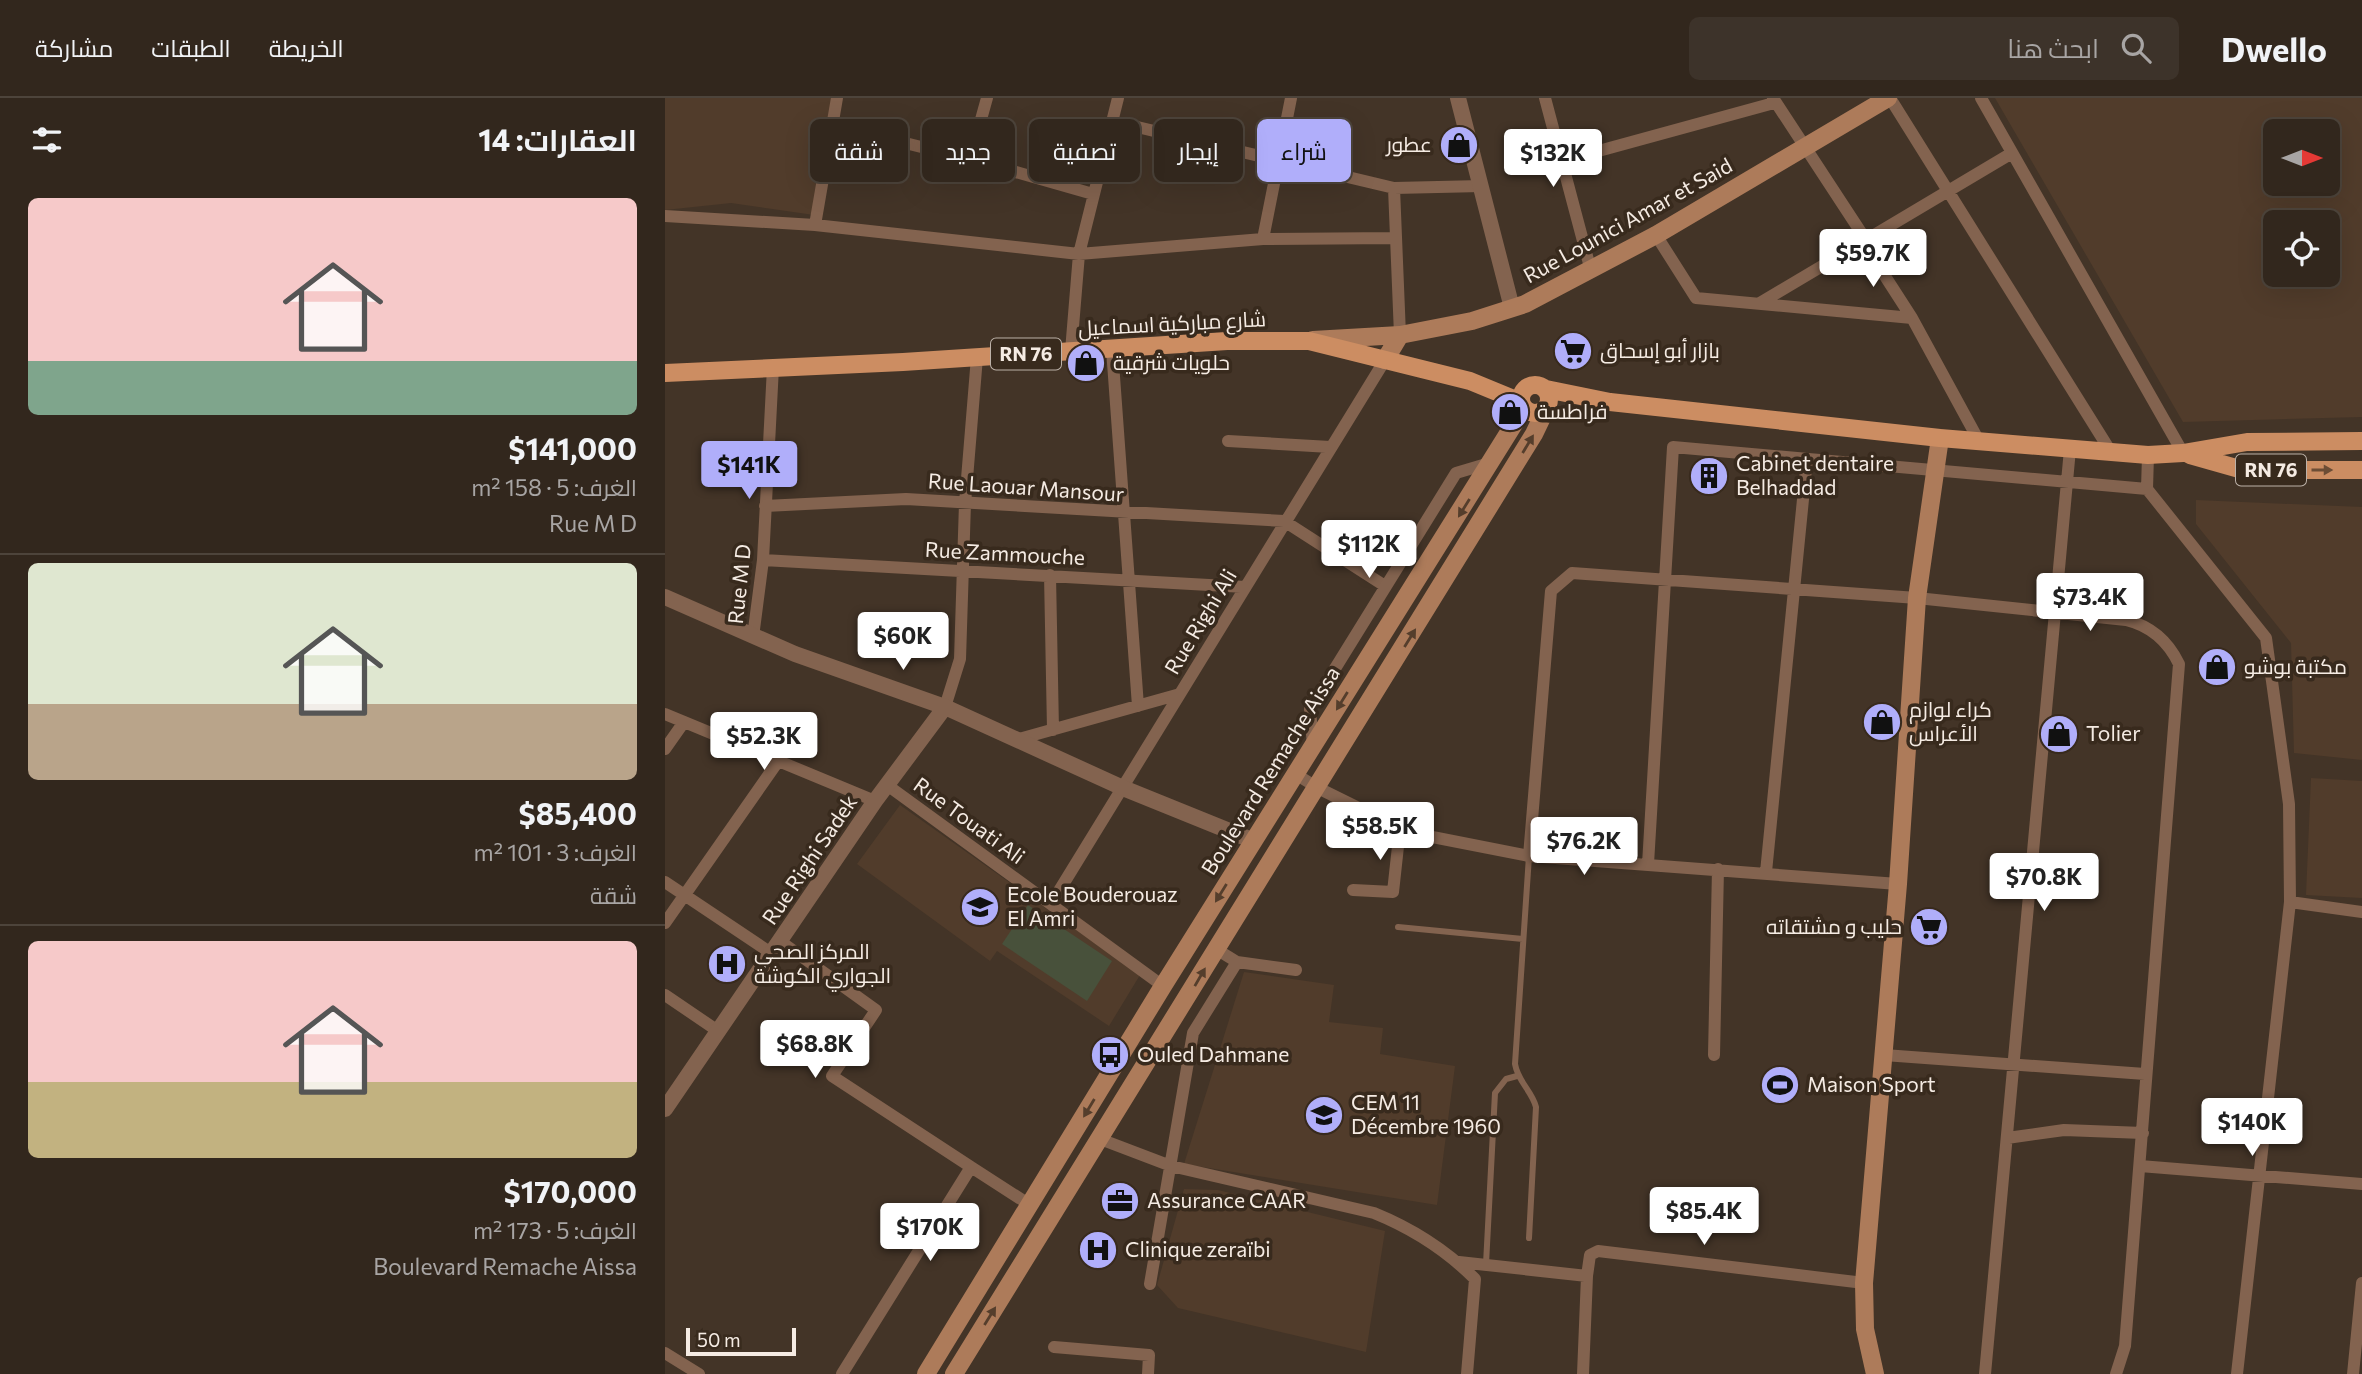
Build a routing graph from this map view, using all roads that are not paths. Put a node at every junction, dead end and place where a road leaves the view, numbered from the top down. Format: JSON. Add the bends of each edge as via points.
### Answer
{"nodes":[{"id":1,"x":837,"y":98,"type":"edge"},
{"id":2,"x":987,"y":98,"type":"edge"},
{"id":3,"x":1118,"y":98,"type":"edge"},
{"id":4,"x":1291,"y":98,"type":"edge"},
{"id":5,"x":1458,"y":98,"type":"edge"},
{"id":6,"x":1545,"y":98,"type":"edge"},
{"id":7,"x":1889,"y":98,"type":"edge"},
{"id":8,"x":1981,"y":98,"type":"edge"},
{"id":9,"x":1774,"y":101,"type":"edge"},
{"id":10,"x":833,"y":119,"type":"edge"},
{"id":11,"x":981,"y":119,"type":"edge"},
{"id":12,"x":1113,"y":119,"type":"edge"},
{"id":13,"x":1287,"y":119,"type":"edge"},
{"id":14,"x":1140,"y":128,"type":"edge"},
{"id":15,"x":1804,"y":148,"type":"junction"},
{"id":16,"x":2012,"y":153,"type":"junction"},
{"id":17,"x":1257,"y":157,"type":"edge"},
{"id":18,"x":1562,"y":160,"type":"junction"},
{"id":19,"x":1015,"y":172,"type":"edge"},
{"id":20,"x":1351,"y":179,"type":"edge"},
{"id":21,"x":822,"y":182,"type":"edge"},
{"id":22,"x":1096,"y":182,"type":"edge"},
{"id":23,"x":1276,"y":182,"type":"edge"},
{"id":24,"x":1482,"y":186,"type":"junction"},
{"id":25,"x":1394,"y":188,"type":"junction"},
{"id":26,"x":1948,"y":191,"type":"junction"},
{"id":27,"x":1093,"y":194,"type":"junction"},
{"id":28,"x":665,"y":216,"type":"edge"},
{"id":29,"x":815,"y":225,"type":"junction"},
{"id":30,"x":1656,"y":235,"type":"junction"},
{"id":31,"x":1396,"y":238,"type":"junction"},
{"id":32,"x":1263,"y":239,"type":"junction"},
{"id":33,"x":1864,"y":241,"type":"junction"},
{"id":34,"x":1079,"y":254,"type":"junction"},
{"id":35,"x":1591,"y":271,"type":"junction"},
{"id":36,"x":1759,"y":304,"type":"junction"},
{"id":37,"x":1512,"y":308,"type":"junction"},
{"id":38,"x":1912,"y":318,"type":"junction"},
{"id":39,"x":1400,"y":335,"type":"junction"},
{"id":40,"x":1309,"y":341,"type":"junction"},
{"id":41,"x":1112,"y":349,"type":"junction"},
{"id":42,"x":1071,"y":351,"type":"junction"},
{"id":43,"x":977,"y":357,"type":"junction"},
{"id":44,"x":1385,"y":360,"type":"junction"},
{"id":45,"x":773,"y":367,"type":"junction"},
{"id":46,"x":665,"y":373,"type":"edge"},
{"id":47,"x":1470,"y":381,"type":"junction"},
{"id":48,"x":1543,"y":397,"type":"junction"},
{"id":49,"x":1523,"y":405,"type":"junction"},
{"id":50,"x":1940,"y":438,"type":"junction"},
{"id":51,"x":1228,"y":441,"type":"dead end"},
{"id":52,"x":1979,"y":441,"type":"junction"},
{"id":53,"x":2362,"y":441,"type":"edge"},
{"id":54,"x":1330,"y":447,"type":"junction"},
{"id":55,"x":2070,"y":449,"type":"junction"},
{"id":56,"x":2111,"y":452,"type":"junction"},
{"id":57,"x":2183,"y":453,"type":"junction"},
{"id":58,"x":2148,"y":455,"type":"junction"},
{"id":59,"x":1807,"y":459,"type":"junction"},
{"id":60,"x":1493,"y":461,"type":"junction"},
{"id":61,"x":2362,"y":470,"type":"edge"},
{"id":62,"x":1935,"y":471,"type":"junction"},
{"id":63,"x":2066,"y":483,"type":"junction"},
{"id":64,"x":2147,"y":489,"type":"junction"},
{"id":65,"x":965,"y":503,"type":"junction"},
{"id":66,"x":765,"y":506,"type":"junction"},
{"id":67,"x":1125,"y":514,"type":"junction"},
{"id":68,"x":1284,"y":521,"type":"junction"},
{"id":69,"x":763,"y":560,"type":"junction"},
{"id":70,"x":963,"y":569,"type":"junction"},
{"id":71,"x":1050,"y":575,"type":"junction"},
{"id":72,"x":1664,"y":580,"type":"junction"},
{"id":73,"x":1131,"y":581,"type":"junction"},
{"id":74,"x":1385,"y":586,"type":"junction"},
{"id":75,"x":1245,"y":587,"type":"junction"},
{"id":76,"x":1794,"y":590,"type":"junction"},
{"id":77,"x":665,"y":597,"type":"edge"},
{"id":78,"x":1917,"y":598,"type":"junction"},
{"id":79,"x":2055,"y":613,"type":"junction"},
{"id":80,"x":753,"y":637,"type":"junction"},
{"id":81,"x":1180,"y":694,"type":"junction"},
{"id":82,"x":1138,"y":706,"type":"junction"},
{"id":83,"x":945,"y":707,"type":"junction"},
{"id":84,"x":665,"y":714,"type":"edge"},
{"id":85,"x":684,"y":722,"type":"junction"},
{"id":86,"x":1053,"y":730,"type":"junction"},
{"id":87,"x":1019,"y":739,"type":"junction"},
{"id":88,"x":1313,"y":747,"type":"junction"},
{"id":89,"x":665,"y":749,"type":"edge"},
{"id":90,"x":779,"y":760,"type":"junction"},
{"id":91,"x":1297,"y":775,"type":"junction"},
{"id":92,"x":887,"y":785,"type":"junction"},
{"id":93,"x":1122,"y":788,"type":"junction"},
{"id":94,"x":1318,"y":788,"type":"junction"},
{"id":95,"x":875,"y":801,"type":"junction"},
{"id":96,"x":1429,"y":821,"type":"dead end"},
{"id":97,"x":1400,"y":828,"type":"junction"},
{"id":98,"x":1427,"y":838,"type":"junction"},
{"id":99,"x":1254,"y":841,"type":"junction"},
{"id":100,"x":1529,"y":856,"type":"junction"},
{"id":101,"x":1648,"y":864,"type":"junction"},
{"id":102,"x":1718,"y":869,"type":"junction"},
{"id":103,"x":1766,"y":873,"type":"junction"},
{"id":104,"x":665,"y":882,"type":"edge"},
{"id":105,"x":1898,"y":884,"type":"junction"},
{"id":106,"x":1353,"y":890,"type":"dead end"},
{"id":107,"x":684,"y":895,"type":"junction"},
{"id":108,"x":2290,"y":902,"type":"junction"},
{"id":109,"x":1051,"y":904,"type":"junction"},
{"id":110,"x":2362,"y":912,"type":"edge"},
{"id":111,"x":665,"y":923,"type":"edge"},
{"id":112,"x":1398,"y":927,"type":"dead end"},
{"id":113,"x":1523,"y":939,"type":"junction"},
{"id":114,"x":776,"y":947,"type":"junction"},
{"id":115,"x":1216,"y":948,"type":"junction"},
{"id":116,"x":1237,"y":962,"type":"junction"},
{"id":117,"x":1296,"y":970,"type":"dead end"},
{"id":118,"x":1163,"y":986,"type":"junction"},
{"id":119,"x":665,"y":995,"type":"edge"},
{"id":120,"x":1177,"y":1017,"type":"junction"},
{"id":121,"x":719,"y":1031,"type":"junction"},
{"id":122,"x":1192,"y":1033,"type":"junction"},
{"id":123,"x":1714,"y":1055,"type":"dead end"},
{"id":124,"x":1884,"y":1055,"type":"junction"},
{"id":125,"x":2014,"y":1065,"type":"junction"},
{"id":126,"x":2145,"y":1074,"type":"junction"},
{"id":127,"x":1517,"y":1076,"type":"junction"},
{"id":128,"x":665,"y":1109,"type":"edge"},
{"id":129,"x":2143,"y":1133,"type":"junction"},
{"id":130,"x":2007,"y":1138,"type":"junction"},
{"id":131,"x":1100,"y":1139,"type":"junction"},
{"id":132,"x":1171,"y":1166,"type":"junction"},
{"id":133,"x":2140,"y":1166,"type":"junction"},
{"id":134,"x":971,"y":1167,"type":"junction"},
{"id":135,"x":2260,"y":1175,"type":"junction"},
{"id":136,"x":2362,"y":1184,"type":"edge"},
{"id":137,"x":1030,"y":1205,"type":"junction"},
{"id":138,"x":1529,"y":1238,"type":"dead end"},
{"id":139,"x":1457,"y":1262,"type":"junction"},
{"id":140,"x":1485,"y":1265,"type":"junction"},
{"id":141,"x":1587,"y":1276,"type":"junction"},
{"id":142,"x":1150,"y":1283,"type":"dead end"},
{"id":143,"x":1864,"y":1283,"type":"junction"},
{"id":144,"x":2362,"y":1283,"type":"edge"},
{"id":145,"x":1054,"y":1348,"type":"dead end"},
{"id":146,"x":665,"y":1353,"type":"edge"},
{"id":147,"x":699,"y":1374,"type":"edge"},
{"id":148,"x":842,"y":1374,"type":"edge"},
{"id":149,"x":926,"y":1374,"type":"edge"},
{"id":150,"x":954,"y":1374,"type":"edge"},
{"id":151,"x":1148,"y":1374,"type":"edge"},
{"id":152,"x":1467,"y":1374,"type":"edge"},
{"id":153,"x":1583,"y":1374,"type":"edge"},
{"id":154,"x":1875,"y":1374,"type":"edge"},
{"id":155,"x":1986,"y":1374,"type":"edge"},
{"id":156,"x":2116,"y":1374,"type":"edge"},
{"id":157,"x":2237,"y":1374,"type":"edge"},
{"id":158,"x":2353,"y":1374,"type":"edge"}],
"edges":[{"from":1,"to":10,"type":"street"},
{"from":2,"to":11,"type":"street"},
{"from":3,"to":12,"type":"street"},
{"from":4,"to":13,"type":"street"},
{"from":5,"to":24,"type":"street"},
{"from":6,"to":18,"type":"street"},
{"from":7,"to":15,"type":"main road","name":"Rue Lounici Amar et Said"},
{"from":7,"to":26,"type":"street"},
{"from":8,"to":16,"type":"street"},
{"from":9,"to":15,"type":"street"},
{"from":9,"to":18,"type":"street"},
{"from":14,"to":17,"type":"street"},
{"from":15,"to":30,"type":"main road","name":"Rue Lounici Amar et Said"},
{"from":15,"to":33,"type":"street"},
{"from":16,"to":26,"type":"street"},
{"from":16,"to":57,"type":"street"},
{"from":18,"to":35,"type":"street"},
{"from":19,"to":27,"type":"street"},
{"from":20,"to":25,"type":"street"},
{"from":21,"to":29,"type":"street"},
{"from":22,"to":27,"type":"street"},
{"from":23,"to":32,"type":"street"},
{"from":24,"to":25,"type":"street"},
{"from":24,"to":37,"type":"street"},
{"from":25,"to":31,"type":"street"},
{"from":26,"to":33,"type":"street"},
{"from":26,"to":56,"type":"street"},
{"from":27,"to":34,"type":"street"},
{"from":28,"to":29,"type":"street"},
{"from":29,"to":34,"type":"street"},
{"from":30,"to":35,"type":"main road","name":"Rue Lounici Amar et Said"},
{"from":30,"to":36,"type":"street","via":[[1696,298]]},
{"from":31,"to":32,"type":"street"},
{"from":31,"to":39,"type":"street"},
{"from":32,"to":34,"type":"street"},
{"from":33,"to":36,"type":"street"},
{"from":33,"to":38,"type":"street"},
{"from":34,"to":42,"type":"street"},
{"from":35,"to":37,"type":"main road","name":"Rue Lounici Amar et Said"},
{"from":36,"to":38,"type":"street"},
{"from":37,"to":39,"type":"main road","name":"Rue Lounici Amar et Said"},
{"from":38,"to":52,"type":"street"},
{"from":39,"to":40,"type":"main road","name":"Rue Lounici Amar et Said"},
{"from":39,"to":44,"type":"main road"},
{"from":40,"to":41,"type":"main road","name":"شارع مباركية اسماعيل","number":"RN 76"},
{"from":40,"to":44,"type":"main road","name":"شارع مباركية اسماعيل","number":"RN 76"},
{"from":41,"to":42,"type":"main road","name":"شارع مباركية اسماعيل","number":"RN 76"},
{"from":41,"to":67,"type":"street"},
{"from":42,"to":43,"type":"main road","name":"شارع مباركية اسماعيل","number":"RN 76"},
{"from":43,"to":45,"type":"main road","name":"شارع مباركية اسماعيل","number":"RN 76"},
{"from":43,"to":65,"type":"street"},
{"from":44,"to":47,"type":"main road","number":"RN 76"},
{"from":44,"to":54,"type":"street","name":"Rue Righi Ali"},
{"from":45,"to":46,"type":"main road","name":"شارع مباركية اسماعيل","number":"RN 76"},
{"from":45,"to":66,"type":"street","name":"Rue M D"},
{"from":47,"to":48,"type":"main road","number":"RN 76"},
{"from":47,"to":49,"type":"main road","number":"RN 76"},
{"from":48,"to":49,"type":"main road","via":[[1534,413]]},
{"from":48,"to":49,"type":"main road","via":[[1522,393]]},
{"from":48,"to":50,"type":"main road","number":"RN 76"},
{"from":94,"to":48,"type":"main road","one_way":true,"via":[[1534,434]]},
{"from":49,"to":60,"type":"main road","name":"Boulevard Remache Aissa"},
{"from":50,"to":52,"type":"main road","number":"RN 76"},
{"from":50,"to":62,"type":"main road"},
{"from":51,"to":54,"type":"street"},
{"from":52,"to":55,"type":"main road","number":"RN 76"},
{"from":53,"to":57,"type":"main road","number":"RN 76","via":[[2247,442]]},
{"from":54,"to":68,"type":"street","name":"Rue Righi Ali"},
{"from":55,"to":56,"type":"main road","number":"RN 76"},
{"from":55,"to":63,"type":"street"},
{"from":56,"to":58,"type":"main road","number":"RN 76"},
{"from":57,"to":58,"type":"main road","number":"RN 76"},
{"from":57,"to":61,"type":"main road","number":"RN 76","one_way":true,"via":[[2243,470]]},
{"from":58,"to":64,"type":"street"},
{"from":59,"to":62,"type":"street"},
{"from":59,"to":72,"type":"street","via":[[1673,447]]},
{"from":59,"to":76,"type":"street"},
{"from":60,"to":74,"type":"street","via":[[1456,473]]},
{"from":60,"to":88,"type":"main road","name":"Boulevard Remache Aissa","one_way":true},
{"from":62,"to":63,"type":"street"},
{"from":62,"to":78,"type":"main road"},
{"from":63,"to":64,"type":"street"},
{"from":63,"to":79,"type":"street"},
{"from":64,"to":108,"type":"street","via":[[2266,638],[2289,804]]},
{"from":65,"to":66,"type":"street","name":"Rue Laouar Mansour","via":[[907,499]]},
{"from":65,"to":67,"type":"street","name":"Rue Laouar Mansour"},
{"from":65,"to":70,"type":"street"},
{"from":66,"to":69,"type":"street","name":"Rue M D"},
{"from":67,"to":68,"type":"street","name":"Rue Laouar Mansour"},
{"from":67,"to":73,"type":"street"},
{"from":68,"to":74,"type":"street"},
{"from":68,"to":75,"type":"street","name":"Rue Righi Ali"},
{"from":69,"to":70,"type":"street","name":"Rue Zammouche"},
{"from":69,"to":80,"type":"street","name":"Rue M D"},
{"from":70,"to":71,"type":"street","name":"Rue Zammouche"},
{"from":70,"to":83,"type":"street","via":[[960,659]]},
{"from":71,"to":73,"type":"street","name":"Rue Zammouche"},
{"from":71,"to":86,"type":"street"},
{"from":72,"to":76,"type":"street"},
{"from":72,"to":100,"type":"street","via":[[1572,573],[1551,591]]},
{"from":72,"to":101,"type":"street"},
{"from":73,"to":75,"type":"street","name":"Rue Zammouche"},
{"from":73,"to":82,"type":"street"},
{"from":74,"to":88,"type":"street","via":[[1310,709]]},
{"from":75,"to":81,"type":"street","name":"Rue Righi Ali"},
{"from":76,"to":78,"type":"street"},
{"from":76,"to":103,"type":"street"},
{"from":77,"to":80,"type":"street"},
{"from":78,"to":79,"type":"street"},
{"from":78,"to":105,"type":"main road"},
{"from":79,"to":125,"type":"street"},
{"from":79,"to":126,"type":"street","via":[[2137,622],[2166,642],[2179,664]]},
{"from":80,"to":83,"type":"street"},
{"from":81,"to":82,"type":"street"},
{"from":81,"to":93,"type":"street","name":"Rue Righi Ali"},
{"from":82,"to":86,"type":"street"},
{"from":83,"to":87,"type":"street"},
{"from":83,"to":92,"type":"street","name":"Rue Righi Sadek"},
{"from":84,"to":85,"type":"street"},
{"from":85,"to":89,"type":"street"},
{"from":85,"to":90,"type":"street"},
{"from":86,"to":87,"type":"street"},
{"from":87,"to":93,"type":"street"},
{"from":88,"to":91,"type":"main road","name":"Boulevard Remache Aissa"},
{"from":90,"to":95,"type":"street"},
{"from":90,"to":107,"type":"street"},
{"from":91,"to":94,"type":"street"},
{"from":91,"to":99,"type":"main road","name":"Boulevard Remache Aissa"},
{"from":92,"to":95,"type":"street","name":"Rue Righi Sadek"},
{"from":92,"to":109,"type":"street","name":"Rue Touati Ali"},
{"from":93,"to":99,"type":"street"},
{"from":93,"to":109,"type":"street","name":"Rue Righi Ali"},
{"from":94,"to":97,"type":"street"},
{"from":94,"to":115,"type":"main road"},
{"from":95,"to":114,"type":"street","name":"Rue Righi Sadek"},
{"from":96,"to":98,"type":"lane"},
{"from":97,"to":98,"type":"street"},
{"from":97,"to":106,"type":"street","via":[[1393,892]]},
{"from":98,"to":100,"type":"street"},
{"from":99,"to":118,"type":"main road","name":"Boulevard Remache Aissa","one_way":true},
{"from":100,"to":101,"type":"street"},
{"from":100,"to":113,"type":"lane"},
{"from":101,"to":102,"type":"street"},
{"from":102,"to":103,"type":"street"},
{"from":102,"to":123,"type":"street"},
{"from":103,"to":105,"type":"street"},
{"from":104,"to":107,"type":"street"},
{"from":105,"to":124,"type":"main road"},
{"from":107,"to":111,"type":"street"},
{"from":107,"to":114,"type":"street"},
{"from":108,"to":110,"type":"street"},
{"from":108,"to":135,"type":"street"},
{"from":109,"to":118,"type":"street","name":"Rue Touati Ali"},
{"from":112,"to":113,"type":"lane"},
{"from":113,"to":127,"type":"lane"},
{"from":114,"to":121,"type":"street","name":"Rue Righi Sadek"},
{"from":114,"to":134,"type":"street","via":[[876,1010],[832,1076]]},
{"from":115,"to":116,"type":"street"},
{"from":120,"to":115,"type":"main road","one_way":true},
{"from":116,"to":117,"type":"street"},
{"from":116,"to":122,"type":"street"},
{"from":118,"to":137,"type":"main road","name":"Boulevard Remache Aissa","one_way":true},
{"from":119,"to":121,"type":"street"},
{"from":120,"to":122,"type":"street"},
{"from":120,"to":131,"type":"main road"},
{"from":121,"to":128,"type":"street","name":"Rue Righi Sadek"},
{"from":122,"to":132,"type":"street"},
{"from":124,"to":125,"type":"street"},
{"from":124,"to":143,"type":"main road"},
{"from":125,"to":126,"type":"street"},
{"from":125,"to":130,"type":"street"},
{"from":126,"to":129,"type":"street"},
{"from":127,"to":138,"type":"lane","via":[[1534,1097],[1536,1108]]},
{"from":127,"to":140,"type":"lane","via":[[1506,1079],[1496,1093]]},
{"from":129,"to":130,"type":"street","via":[[2064,1130]]},
{"from":129,"to":133,"type":"street"},
{"from":130,"to":155,"type":"street"},
{"from":131,"to":132,"type":"street"},
{"from":150,"to":131,"type":"main road","one_way":true},
{"from":132,"to":139,"type":"street","via":[[1374,1213],[1401,1224]]},
{"from":132,"to":142,"type":"street"},
{"from":133,"to":135,"type":"street"},
{"from":133,"to":156,"type":"street","via":[[2125,1346]]},
{"from":134,"to":137,"type":"street"},
{"from":134,"to":148,"type":"street"},
{"from":135,"to":136,"type":"street"},
{"from":135,"to":157,"type":"street"},
{"from":137,"to":149,"type":"main road","name":"Boulevard Remache Aissa"},
{"from":139,"to":140,"type":"street"},
{"from":139,"to":152,"type":"street","via":[[1475,1279]]},
{"from":140,"to":141,"type":"street"},
{"from":141,"to":143,"type":"street","via":[[1590,1255],[1598,1251]]},
{"from":141,"to":153,"type":"street"},
{"from":143,"to":154,"type":"main road","via":[[1865,1329]]},
{"from":144,"to":158,"type":"street"},
{"from":145,"to":151,"type":"street","via":[[1149,1355]]},
{"from":146,"to":147,"type":"street"}]}
